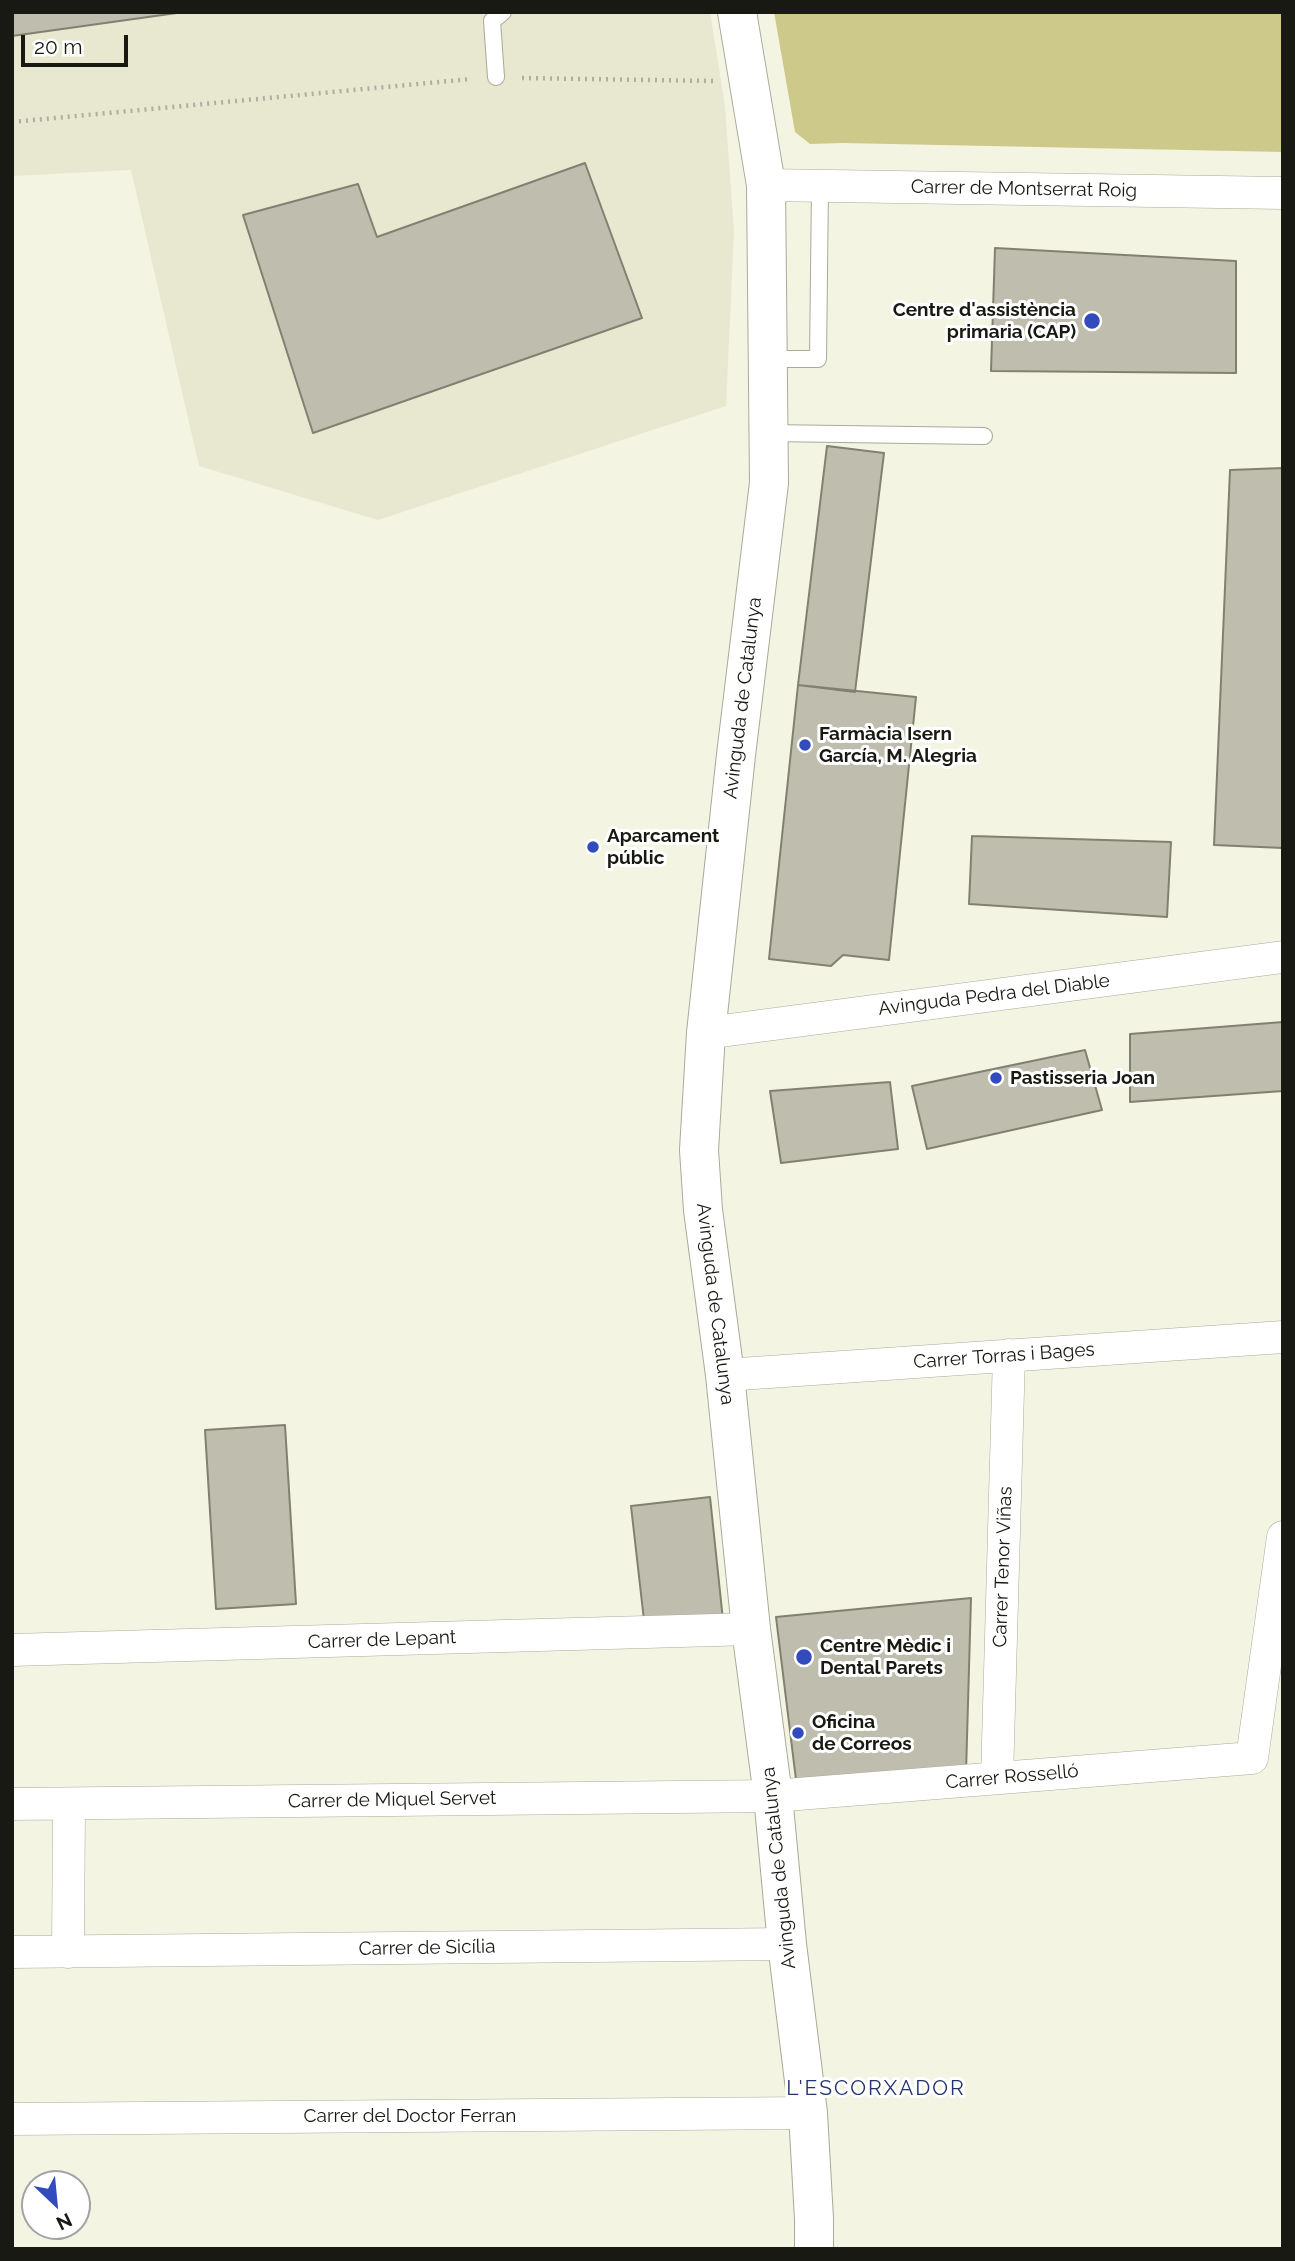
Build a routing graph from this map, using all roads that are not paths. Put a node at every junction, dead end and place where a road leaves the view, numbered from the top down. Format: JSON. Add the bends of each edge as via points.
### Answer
{"nodes":[{"id":1,"x":503,"y":12,"type":"edge"},
{"id":2,"x":737,"y":12,"type":"edge"},
{"id":3,"x":496,"y":77,"type":"road end"},
{"id":4,"x":766,"y":185,"type":"junction"},
{"id":5,"x":820,"y":186,"type":"junction"},
{"id":6,"x":1283,"y":193,"type":"edge"},
{"id":7,"x":768,"y":359,"type":"junction"},
{"id":8,"x":769,"y":433,"type":"junction"},
{"id":9,"x":984,"y":436,"type":"dead end"},
{"id":10,"x":1283,"y":957,"type":"edge"},
{"id":11,"x":706,"y":1033,"type":"junction"},
{"id":12,"x":1283,"y":1337,"type":"edge"},
{"id":13,"x":1009,"y":1355,"type":"junction"},
{"id":14,"x":725,"y":1375,"type":"junction"},
{"id":15,"x":1283,"y":1537,"type":"edge"},
{"id":16,"x":751,"y":1629,"type":"junction"},
{"id":17,"x":12,"y":1650,"type":"edge"},
{"id":18,"x":997,"y":1778,"type":"junction"},
{"id":19,"x":773,"y":1796,"type":"junction"},
{"id":20,"x":12,"y":1804,"type":"edge"},
{"id":21,"x":69,"y":1804,"type":"junction"},
{"id":22,"x":787,"y":1944,"type":"junction"},
{"id":23,"x":12,"y":1952,"type":"edge"},
{"id":24,"x":68,"y":1952,"type":"junction"},
{"id":25,"x":808,"y":2113,"type":"junction"},
{"id":26,"x":12,"y":2119,"type":"edge"},
{"id":27,"x":814,"y":2249,"type":"edge"}],
"edges":[{"from":1,"to":3,"type":"lane","via":[[492,20]]},
{"from":2,"to":4,"type":"street","name":"Avinguda de Catalunya"},
{"from":4,"to":5,"type":"street","name":"Carrer de Montserrat Roig"},
{"from":4,"to":7,"type":"street","name":"Avinguda de Catalunya"},
{"from":5,"to":6,"type":"street","name":"Carrer de Montserrat Roig"},
{"from":5,"to":7,"type":"lane","via":[[818,359]]},
{"from":7,"to":8,"type":"street","name":"Avinguda de Catalunya"},
{"from":8,"to":9,"type":"lane"},
{"from":8,"to":11,"type":"street","name":"Avinguda de Catalunya","via":[[769,483]]},
{"from":10,"to":11,"type":"street","name":"Avinguda Pedra del Diable"},
{"from":11,"to":14,"type":"street","name":"Avinguda de Catalunya","via":[[699,1150]]},
{"from":12,"to":13,"type":"street","name":"Carrer Torras i Bages"},
{"from":13,"to":14,"type":"street","name":"Carrer Torras i Bages"},
{"from":13,"to":18,"type":"street","name":"Carrer Tenor Viñas"},
{"from":14,"to":16,"type":"street","name":"Avinguda de Catalunya"},
{"from":15,"to":18,"type":"street","name":"Carrer Rosselló","via":[[1252,1758]]},
{"from":16,"to":17,"type":"street","name":"Carrer de Lepant"},
{"from":16,"to":19,"type":"street","name":"Avinguda de Catalunya"},
{"from":18,"to":19,"type":"street","name":"Carrer Rosselló"},
{"from":19,"to":21,"type":"street","name":"Carrer de Miquel Servet"},
{"from":19,"to":22,"type":"street","name":"Avinguda de Catalunya"},
{"from":20,"to":21,"type":"street","name":"Carrer de Miquel Servet"},
{"from":21,"to":24,"type":"street"},
{"from":22,"to":24,"type":"street","name":"Carrer de Sicília"},
{"from":22,"to":25,"type":"street","name":"Avinguda de Catalunya"},
{"from":23,"to":24,"type":"street","name":"Carrer de Sicília"},
{"from":25,"to":26,"type":"street","name":"Carrer del Doctor Ferran"},
{"from":25,"to":27,"type":"street","name":"Avinguda de Catalunya"}]}
